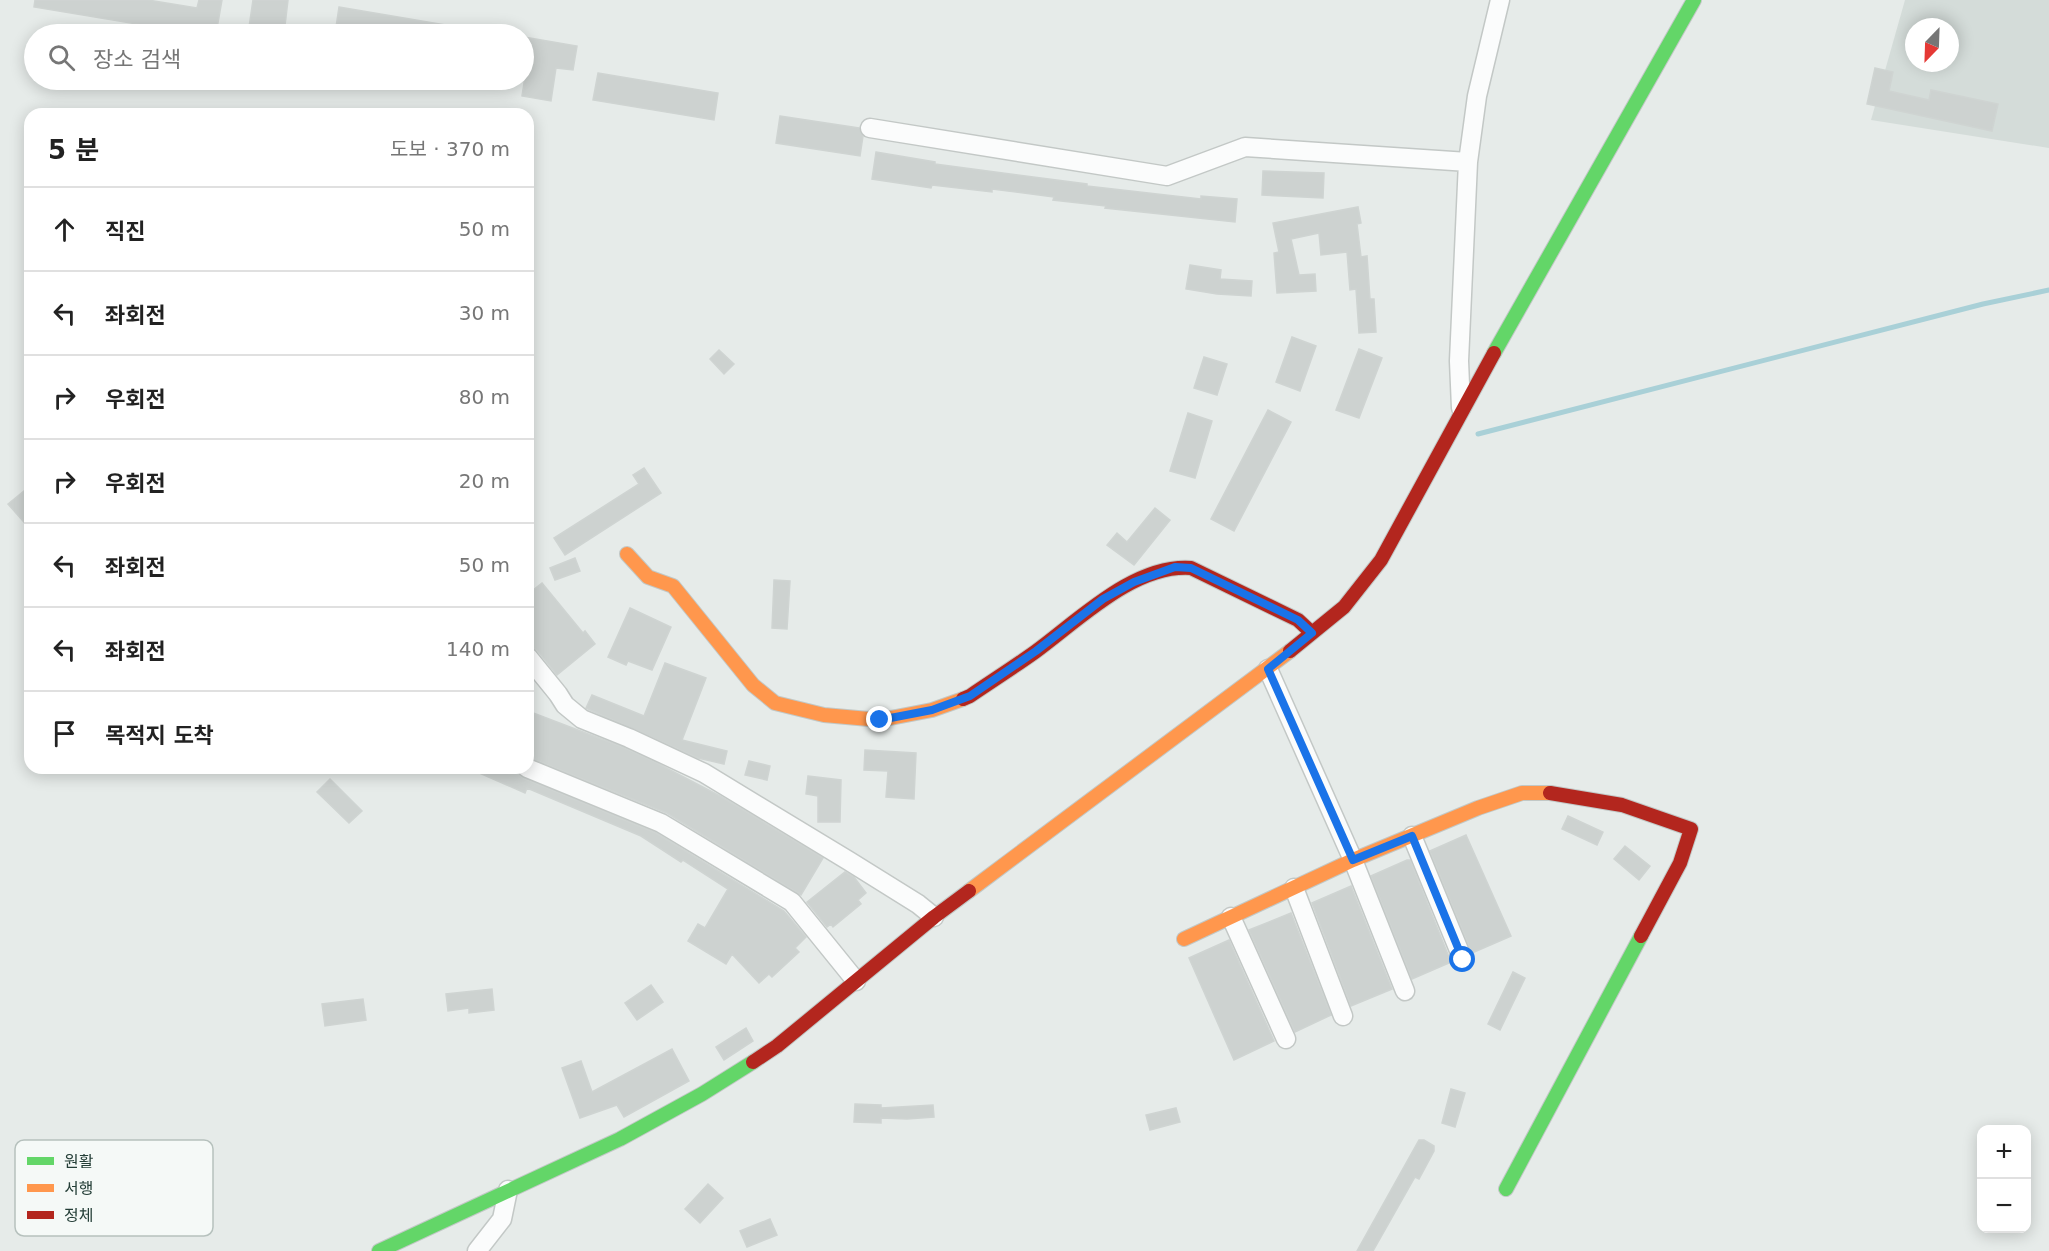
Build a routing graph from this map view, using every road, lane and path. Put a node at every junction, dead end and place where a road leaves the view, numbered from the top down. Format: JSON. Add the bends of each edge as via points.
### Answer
{"nodes":[{"id":1,"x":1500,"y":0,"type":"edge"},
{"id":2,"x":1694,"y":0,"type":"edge"},
{"id":3,"x":870,"y":128,"type":"dead end"},
{"id":4,"x":1468,"y":162,"type":"junction"},
{"id":5,"x":1461,"y":412,"type":"junction"},
{"id":6,"x":627,"y":554,"type":"dead end"},
{"id":7,"x":1312,"y":633,"type":"junction"},
{"id":8,"x":534,"y":664,"type":"edge"},
{"id":9,"x":1268,"y":669,"type":"junction"},
{"id":10,"x":534,"y":771,"type":"edge"},
{"id":11,"x":1412,"y":836,"type":"junction"},
{"id":12,"x":1353,"y":860,"type":"junction"},
{"id":13,"x":1294,"y":888,"type":"junction"},
{"id":14,"x":934,"y":917,"type":"junction"},
{"id":15,"x":1231,"y":917,"type":"junction"},
{"id":16,"x":1184,"y":939,"type":"dead end"},
{"id":17,"x":1463,"y":960,"type":"dead end"},
{"id":18,"x":856,"y":981,"type":"junction"},
{"id":19,"x":1405,"y":991,"type":"dead end"},
{"id":20,"x":1343,"y":1016,"type":"dead end"},
{"id":21,"x":1286,"y":1039,"type":"dead end"},
{"id":22,"x":1506,"y":1189,"type":"dead end"},
{"id":23,"x":508,"y":1190,"type":"junction"},
{"id":24,"x":379,"y":1251,"type":"edge"},
{"id":25,"x":477,"y":1251,"type":"edge"}],
"edges":[{"from":1,"to":4,"type":"street","via":[[1477,96]]},
{"from":2,"to":5,"type":"main road"},
{"from":3,"to":4,"type":"street","via":[[1167,176],[1245,147]]},
{"from":4,"to":5,"type":"street","via":[[1459,361]]},
{"from":5,"to":7,"type":"main road","via":[[1381,560],[1344,607]]},
{"from":6,"to":7,"type":"main road","via":[[648,578],[673,586],[753,685],[775,703],[824,715],[880,720],[932,710],[970,696],[1103,599],[1175,567],[1191,568],[1298,620]]},
{"from":7,"to":9,"type":"main road"},
{"from":8,"to":14,"type":"street","via":[[565,705],[582,719],[704,773]]},
{"from":9,"to":12,"type":"street"},
{"from":9,"to":14,"type":"main road"},
{"from":10,"to":18,"type":"street","via":[[661,823],[792,903]]},
{"from":11,"to":12,"type":"main road"},
{"from":11,"to":17,"type":"street"},
{"from":11,"to":22,"type":"main road","via":[[1522,793],[1558,793],[1622,805],[1691,829],[1680,863]]},
{"from":12,"to":13,"type":"main road"},
{"from":12,"to":19,"type":"street"},
{"from":13,"to":15,"type":"main road"},
{"from":13,"to":20,"type":"street"},
{"from":14,"to":18,"type":"main road"},
{"from":15,"to":16,"type":"main road"},
{"from":15,"to":21,"type":"street"},
{"from":18,"to":23,"type":"main road","via":[[777,1046],[702,1094],[620,1139]]},
{"from":23,"to":24,"type":"main road"},
{"from":23,"to":25,"type":"street","via":[[502,1219]]}]}
